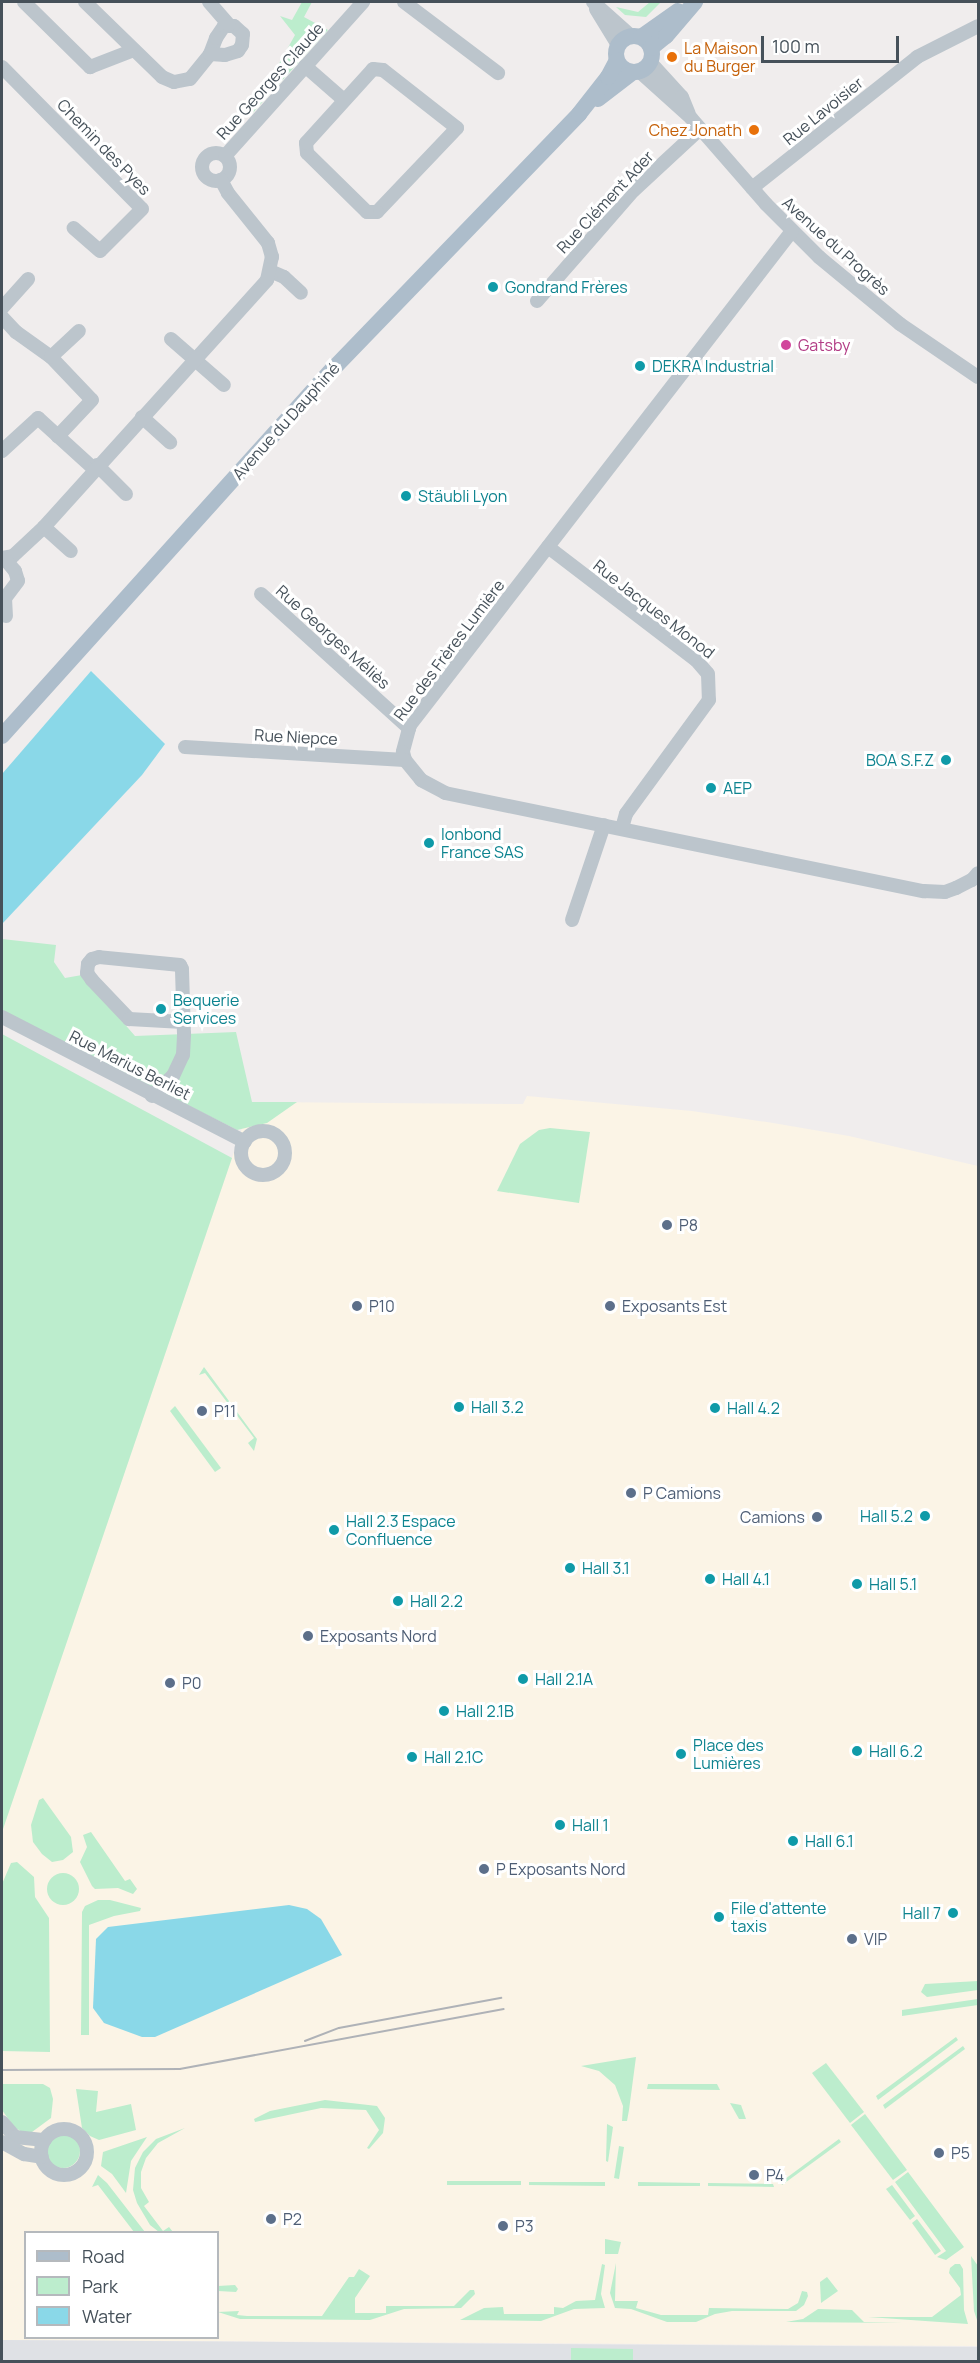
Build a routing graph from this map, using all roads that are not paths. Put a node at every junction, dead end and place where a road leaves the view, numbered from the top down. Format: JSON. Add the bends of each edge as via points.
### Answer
{"nodes":[{"id":1,"x":24,"y":2,"type":"edge"},
{"id":2,"x":85,"y":2,"type":"edge"},
{"id":3,"x":209,"y":2,"type":"edge"},
{"id":4,"x":363,"y":2,"type":"edge"},
{"id":5,"x":405,"y":2,"type":"edge"},
{"id":6,"x":693,"y":2,"type":"edge"},
{"id":7,"x":229,"y":26,"type":"junction"},
{"id":8,"x":978,"y":26,"type":"edge"},
{"id":9,"x":134,"y":50,"type":"junction"},
{"id":10,"x":210,"y":54,"type":"junction"},
{"id":11,"x":635,"y":54,"type":"junction"},
{"id":12,"x":305,"y":66,"type":"junction"},
{"id":13,"x":2,"y":67,"type":"edge"},
{"id":14,"x":498,"y":73,"type":"dead end"},
{"id":15,"x":344,"y":100,"type":"junction"},
{"id":16,"x":695,"y":124,"type":"junction"},
{"id":17,"x":225,"y":156,"type":"junction"},
{"id":18,"x":222,"y":180,"type":"junction"},
{"id":19,"x":752,"y":188,"type":"junction"},
{"id":20,"x":74,"y":228,"type":"dead end"},
{"id":21,"x":792,"y":231,"type":"junction"},
{"id":22,"x":270,"y":271,"type":"junction"},
{"id":23,"x":28,"y":279,"type":"dead end"},
{"id":24,"x":301,"y":293,"type":"dead end"},
{"id":25,"x":537,"y":301,"type":"dead end"},
{"id":26,"x":2,"y":308,"type":"edge"},
{"id":27,"x":2,"y":317,"type":"edge"},
{"id":28,"x":79,"y":331,"type":"dead end"},
{"id":29,"x":171,"y":339,"type":"dead end"},
{"id":30,"x":51,"y":357,"type":"junction"},
{"id":31,"x":194,"y":360,"type":"junction"},
{"id":32,"x":978,"y":377,"type":"edge"},
{"id":33,"x":224,"y":385,"type":"dead end"},
{"id":34,"x":142,"y":417,"type":"junction"},
{"id":35,"x":58,"y":436,"type":"junction"},
{"id":36,"x":170,"y":442,"type":"dead end"},
{"id":37,"x":2,"y":451,"type":"edge"},
{"id":38,"x":96,"y":467,"type":"junction"},
{"id":39,"x":126,"y":494,"type":"dead end"},
{"id":40,"x":45,"y":526,"type":"junction"},
{"id":41,"x":548,"y":547,"type":"junction"},
{"id":42,"x":71,"y":551,"type":"dead end"},
{"id":43,"x":3,"y":558,"type":"edge"},
{"id":44,"x":261,"y":594,"type":"dead end"},
{"id":45,"x":6,"y":616,"type":"dead end"},
{"id":46,"x":409,"y":728,"type":"junction"},
{"id":47,"x":2,"y":736,"type":"edge"},
{"id":48,"x":185,"y":747,"type":"dead end"},
{"id":49,"x":405,"y":760,"type":"junction"},
{"id":50,"x":604,"y":825,"type":"junction"},
{"id":51,"x":622,"y":828,"type":"junction"},
{"id":52,"x":978,"y":873,"type":"edge"},
{"id":53,"x":572,"y":920,"type":"dead end"},
{"id":54,"x":2,"y":1017,"type":"edge"},
{"id":55,"x":183,"y":1022,"type":"junction"},
{"id":56,"x":152,"y":1096,"type":"junction"},
{"id":57,"x":245,"y":1142,"type":"dead end"},
{"id":58,"x":2,"y":2122,"type":"edge"},
{"id":59,"x":45,"y":2140,"type":"junction"},
{"id":60,"x":2,"y":2142,"type":"edge"},
{"id":61,"x":42,"y":2157,"type":"junction"}],
"edges":[{"from":1,"to":9,"type":"street","via":[[90,66]]},
{"from":2,"to":9,"type":"street"},
{"from":3,"to":7,"type":"street"},
{"from":4,"to":12,"type":"street","name":"Rue Georges Claude"},
{"from":5,"to":14,"type":"street"},
{"from":6,"to":11,"type":"main road","name":"Avenue du Dauphiné","via":[[666,36]]},
{"from":7,"to":10,"type":"street","via":[[220,30]]},
{"from":7,"to":10,"type":"street","via":[[243,34],[242,45],[232,53]]},
{"from":8,"to":19,"type":"street","name":"Rue Lavoisier","via":[[917,57]]},
{"from":9,"to":10,"type":"street","via":[[162,77],[174,82],[190,79]]},
{"from":11,"to":16,"type":"street","name":"Avenue du Progrès"},
{"from":11,"to":47,"type":"main road","name":"Avenue du Dauphiné","via":[[332,370]]},
{"from":12,"to":15,"type":"street"},
{"from":12,"to":17,"type":"street","name":"Rue Georges Claude"},
{"from":13,"to":20,"type":"street","name":"Chemin des Pyes","via":[[142,209],[100,251]]},
{"from":15,"to":15,"type":"street","via":[[306,143],[307,153],[366,212],[377,212],[457,128],[383,70],[373,69]]},
{"from":16,"to":19,"type":"street","name":"Avenue du Progrès"},
{"from":16,"to":25,"type":"street","name":"Rue Clément Ader"},
{"from":17,"to":18,"type":"street","via":[[230,167]]},
{"from":17,"to":18,"type":"street","via":[[213,153],[201,167],[207,178]]},
{"from":18,"to":22,"type":"street","via":[[268,243]]},
{"from":19,"to":21,"type":"street","name":"Avenue du Progrès"},
{"from":21,"to":32,"type":"street","name":"Avenue du Progrès","via":[[887,314]]},
{"from":21,"to":41,"type":"street","name":"Rue des Frères Lumière"},
{"from":22,"to":24,"type":"street","via":[[284,277]]},
{"from":22,"to":31,"type":"street","via":[[267,280]]},
{"from":23,"to":26,"type":"street"},
{"from":27,"to":30,"type":"street"},
{"from":28,"to":30,"type":"street"},
{"from":29,"to":31,"type":"street"},
{"from":30,"to":35,"type":"street","via":[[92,400]]},
{"from":31,"to":33,"type":"street"},
{"from":31,"to":34,"type":"street"},
{"from":34,"to":36,"type":"street"},
{"from":34,"to":38,"type":"street"},
{"from":35,"to":37,"type":"street","via":[[38,418]]},
{"from":35,"to":38,"type":"street"},
{"from":38,"to":39,"type":"street"},
{"from":38,"to":40,"type":"street"},
{"from":40,"to":42,"type":"street"},
{"from":40,"to":43,"type":"street","via":[[13,556]]},
{"from":41,"to":46,"type":"street","name":"Rue des Frères Lumière"},
{"from":41,"to":51,"type":"street","name":"Rue Jacques Monod","via":[[696,660],[708,674],[709,700],[626,814]]},
{"from":43,"to":45,"type":"street","via":[[18,581],[5,598]]},
{"from":44,"to":46,"type":"street","name":"Rue Georges Méliès"},
{"from":46,"to":49,"type":"street","name":"Rue des Frères Lumière"},
{"from":48,"to":49,"type":"street","name":"Rue Niepce"},
{"from":49,"to":50,"type":"street","via":[[422,780],[445,793]]},
{"from":50,"to":51,"type":"street"},
{"from":50,"to":53,"type":"street"},
{"from":51,"to":52,"type":"street","via":[[924,891],[945,892],[972,880]]},
{"from":54,"to":56,"type":"street","name":"Rue Marius Berliet"},
{"from":55,"to":55,"type":"street","via":[[180,965],[99,957],[88,964],[87,973],[92,980],[129,1019]]},
{"from":55,"to":56,"type":"street","via":[[180,1066]]},
{"from":56,"to":57,"type":"street","name":"Rue Marius Berliet"},
{"from":58,"to":59,"type":"street","via":[[15,2137]]},
{"from":59,"to":61,"type":"street"},
{"from":59,"to":61,"type":"street","via":[[56,2130],[71,2130],[83,2140],[86,2158],[74,2172],[61,2174],[49,2169]]},
{"from":60,"to":61,"type":"street","via":[[12,2149]]}]}
